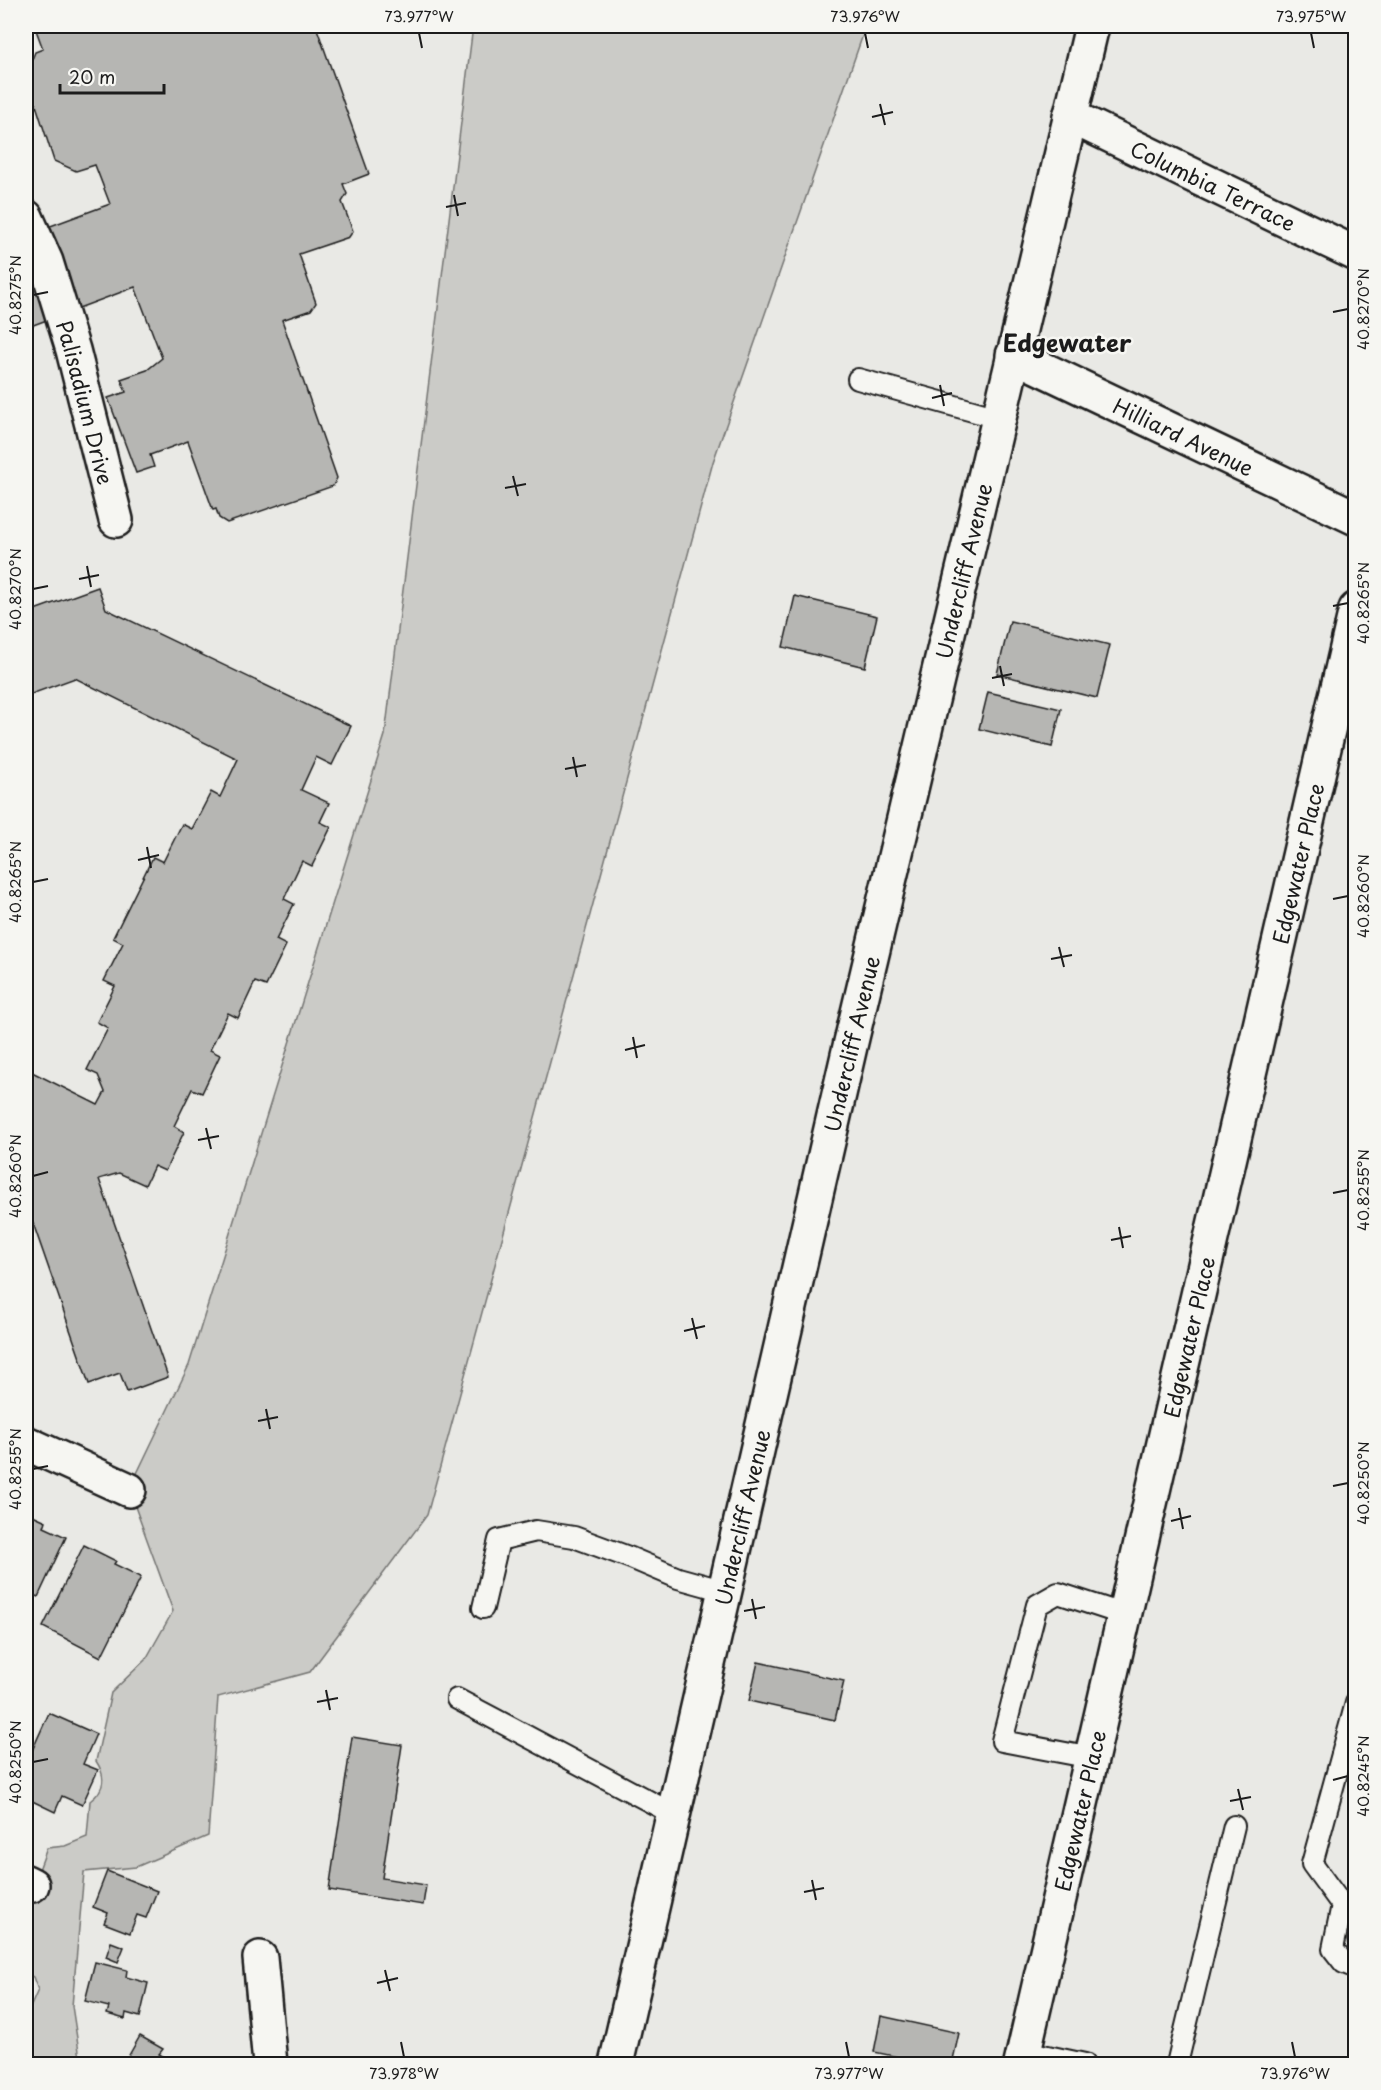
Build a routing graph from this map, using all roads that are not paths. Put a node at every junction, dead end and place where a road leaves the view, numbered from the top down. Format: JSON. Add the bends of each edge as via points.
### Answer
{"nodes":[{"id":1,"x":1092,"y":26,"type":"edge"},
{"id":2,"x":1070,"y":116,"type":"junction"},
{"id":3,"x":26,"y":217,"type":"edge"},
{"id":4,"x":1356,"y":254,"type":"edge"},
{"id":5,"x":1013,"y":355,"type":"junction"},
{"id":6,"x":858,"y":379,"type":"dead end"},
{"id":7,"x":998,"y":418,"type":"junction"},
{"id":8,"x":1356,"y":518,"type":"edge"},
{"id":9,"x":116,"y":520,"type":"dead end"},
{"id":10,"x":1356,"y":609,"type":"edge"},
{"id":11,"x":26,"y":1443,"type":"edge"},
{"id":12,"x":129,"y":1490,"type":"dead end"},
{"id":13,"x":724,"y":1591,"type":"junction"},
{"id":14,"x":483,"y":1608,"type":"dead end"},
{"id":15,"x":1125,"y":1615,"type":"junction"},
{"id":16,"x":456,"y":1700,"type":"dead end"},
{"id":17,"x":1356,"y":1703,"type":"edge"},
{"id":18,"x":1092,"y":1758,"type":"junction"},
{"id":19,"x":674,"y":1814,"type":"junction"},
{"id":20,"x":1234,"y":1826,"type":"dead end"},
{"id":21,"x":260,"y":1958,"type":"dead end"},
{"id":22,"x":1356,"y":1968,"type":"edge"},
{"id":23,"x":1022,"y":2058,"type":"edge"},
{"id":24,"x":270,"y":2064,"type":"edge"},
{"id":25,"x":616,"y":2064,"type":"edge"},
{"id":26,"x":1085,"y":2064,"type":"edge"},
{"id":27,"x":1177,"y":2064,"type":"edge"}],
"edges":[{"from":1,"to":2,"type":"street","name":"Undercliff Avenue"},
{"from":2,"to":4,"type":"street","name":"Columbia Terrace"},
{"from":2,"to":5,"type":"street","name":"Undercliff Avenue"},
{"from":3,"to":9,"type":"street","name":"Palisadium Drive","via":[[46,262]]},
{"from":5,"to":7,"type":"street","name":"Undercliff Avenue"},
{"from":5,"to":8,"type":"street","name":"Hilliard Avenue"},
{"from":6,"to":7,"type":"lane"},
{"from":7,"to":13,"type":"street","name":"Undercliff Avenue"},
{"from":10,"to":15,"type":"street","name":"Edgewater Place"},
{"from":11,"to":12,"type":"street"},
{"from":13,"to":14,"type":"lane","via":[[678,1578],[574,1537],[536,1531],[499,1540]]},
{"from":13,"to":19,"type":"street","name":"Undercliff Avenue"},
{"from":15,"to":18,"type":"street","name":"Edgewater Place"},
{"from":15,"to":18,"type":"lane","via":[[1058,1593],[1036,1605],[1002,1742]]},
{"from":16,"to":19,"type":"lane"},
{"from":17,"to":22,"type":"lane","via":[[1312,1864],[1342,1905],[1333,1949],[1344,1963]]},
{"from":18,"to":23,"type":"street","name":"Edgewater Place"},
{"from":19,"to":25,"type":"street","name":"Undercliff Avenue"},
{"from":20,"to":27,"type":"lane"},
{"from":21,"to":24,"type":"street"},
{"from":23,"to":26,"type":"lane"}]}
